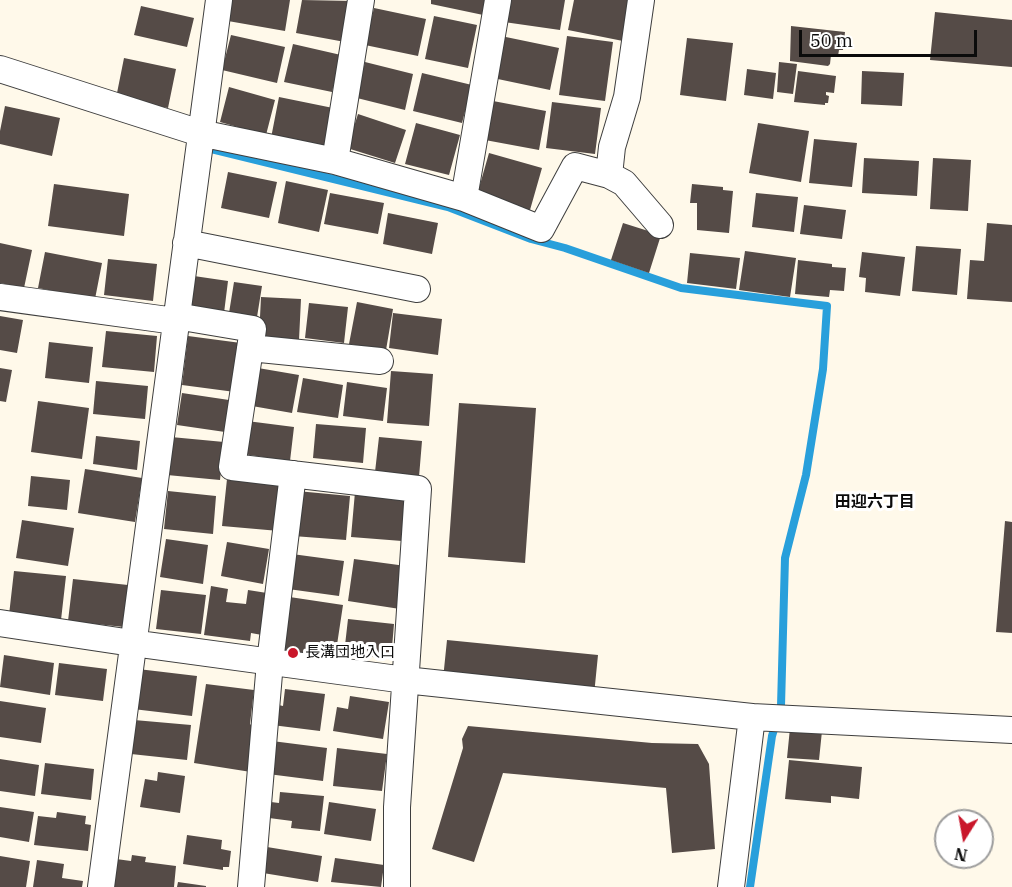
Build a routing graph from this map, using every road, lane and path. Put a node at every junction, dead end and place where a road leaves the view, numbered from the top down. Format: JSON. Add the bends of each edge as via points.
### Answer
{"nodes":[{"id":1,"x":219,"y":0,"type":"edge"},
{"id":2,"x":361,"y":0,"type":"edge"},
{"id":3,"x":498,"y":0,"type":"edge"},
{"id":4,"x":641,"y":0,"type":"edge"},
{"id":5,"x":0,"y":69,"type":"edge"},
{"id":6,"x":200,"y":133,"type":"junction"},
{"id":7,"x":335,"y":160,"type":"junction"},
{"id":8,"x":609,"y":175,"type":"junction"},
{"id":9,"x":464,"y":198,"type":"junction"},
{"id":10,"x":660,"y":225,"type":"dead end"},
{"id":11,"x":186,"y":243,"type":"junction"},
{"id":12,"x":417,"y":289,"type":"dead end"},
{"id":13,"x":0,"y":297,"type":"edge"},
{"id":14,"x":175,"y":318,"type":"junction"},
{"id":15,"x":250,"y":348,"type":"junction"},
{"id":16,"x":380,"y":361,"type":"dead end"},
{"id":17,"x":292,"y":474,"type":"junction"},
{"id":18,"x":0,"y":623,"type":"edge"},
{"id":19,"x":132,"y":643,"type":"junction"},
{"id":20,"x":270,"y":662,"type":"junction"},
{"id":21,"x":405,"y":681,"type":"junction"},
{"id":22,"x":752,"y":717,"type":"junction"},
{"id":23,"x":1012,"y":730,"type":"edge"},
{"id":24,"x":101,"y":887,"type":"edge"},
{"id":25,"x":251,"y":887,"type":"edge"},
{"id":26,"x":397,"y":887,"type":"edge"},
{"id":27,"x":731,"y":887,"type":"edge"}],
"edges":[{"from":1,"to":6,"type":"street"},
{"from":2,"to":7,"type":"street"},
{"from":3,"to":9,"type":"street"},
{"from":4,"to":8,"type":"street","via":[[627,97],[612,147]]},
{"from":5,"to":6,"type":"street"},
{"from":6,"to":7,"type":"street"},
{"from":6,"to":11,"type":"street"},
{"from":7,"to":9,"type":"street"},
{"from":8,"to":9,"type":"street","via":[[575,166],[541,229]]},
{"from":8,"to":10,"type":"street","via":[[624,183]]},
{"from":11,"to":12,"type":"street"},
{"from":11,"to":14,"type":"street"},
{"from":13,"to":14,"type":"street"},
{"from":14,"to":15,"type":"street","via":[[253,329]]},
{"from":14,"to":19,"type":"street"},
{"from":15,"to":16,"type":"street"},
{"from":15,"to":17,"type":"street","via":[[232,467]]},
{"from":17,"to":20,"type":"street"},
{"from":17,"to":21,"type":"street","via":[[418,489]]},
{"from":18,"to":19,"type":"street"},
{"from":19,"to":20,"type":"street"},
{"from":19,"to":24,"type":"street"},
{"from":20,"to":21,"type":"street"},
{"from":20,"to":25,"type":"street"},
{"from":21,"to":22,"type":"street"},
{"from":21,"to":26,"type":"street","via":[[397,807]]},
{"from":22,"to":23,"type":"street"},
{"from":22,"to":27,"type":"street"}]}
